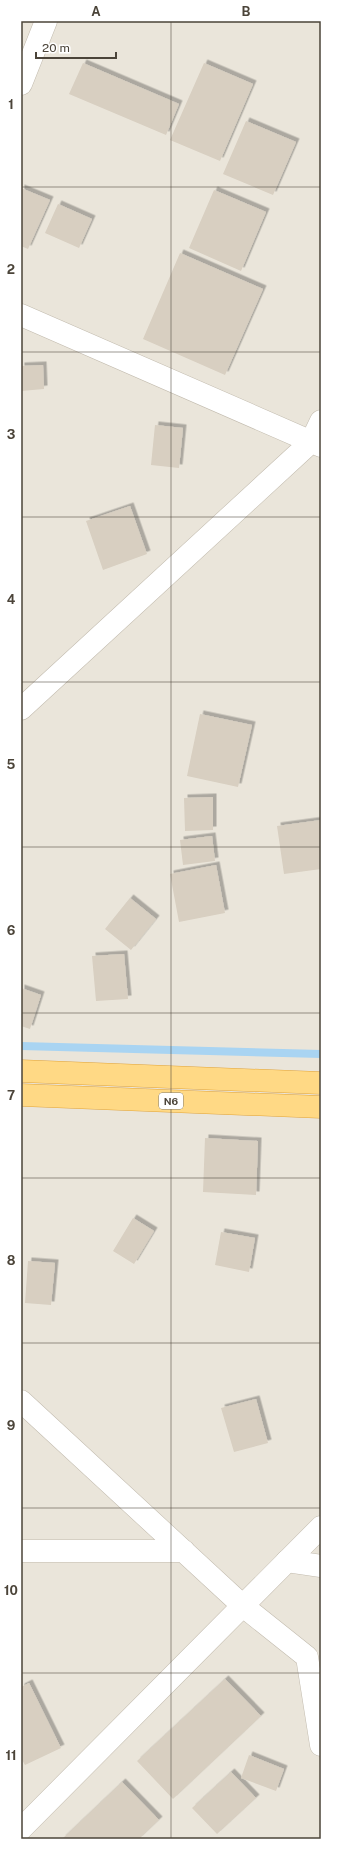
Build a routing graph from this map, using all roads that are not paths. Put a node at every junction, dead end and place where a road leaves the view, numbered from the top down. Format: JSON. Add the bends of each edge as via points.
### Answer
{"nodes":[{"id":1,"x":46,"y":21,"type":"edge"},
{"id":2,"x":21,"y":84,"type":"edge"},
{"id":3,"x":21,"y":315,"type":"edge"},
{"id":4,"x":321,"y":421,"type":"edge"},
{"id":5,"x":316,"y":444,"type":"edge"},
{"id":6,"x":21,"y":709,"type":"edge"},
{"id":7,"x":21,"y":1071,"type":"edge"},
{"id":8,"x":321,"y":1083,"type":"edge"},
{"id":9,"x":21,"y":1095,"type":"edge"},
{"id":10,"x":321,"y":1107,"type":"edge"},
{"id":11,"x":21,"y":1401,"type":"edge"},
{"id":12,"x":321,"y":1527,"type":"edge"},
{"id":13,"x":21,"y":1551,"type":"edge"},
{"id":14,"x":184,"y":1551,"type":"junction"},
{"id":15,"x":287,"y":1561,"type":"junction"},
{"id":16,"x":321,"y":1566,"type":"edge"},
{"id":17,"x":243,"y":1606,"type":"junction"},
{"id":18,"x":321,"y":1745,"type":"edge"},
{"id":19,"x":21,"y":1829,"type":"edge"}],
"edges":[{"from":1,"to":2,"type":"street"},
{"from":3,"to":5,"type":"street"},
{"from":4,"to":5,"type":"street"},
{"from":5,"to":6,"type":"street"},
{"from":7,"to":8,"type":"highway","number":"N6"},
{"from":9,"to":10,"type":"highway","number":"N6"},
{"from":11,"to":14,"type":"street"},
{"from":12,"to":15,"type":"street"},
{"from":13,"to":14,"type":"street"},
{"from":14,"to":17,"type":"street"},
{"from":15,"to":16,"type":"street"},
{"from":15,"to":17,"type":"street"},
{"from":17,"to":18,"type":"street","via":[[307,1657]]},
{"from":17,"to":19,"type":"street"}]}
